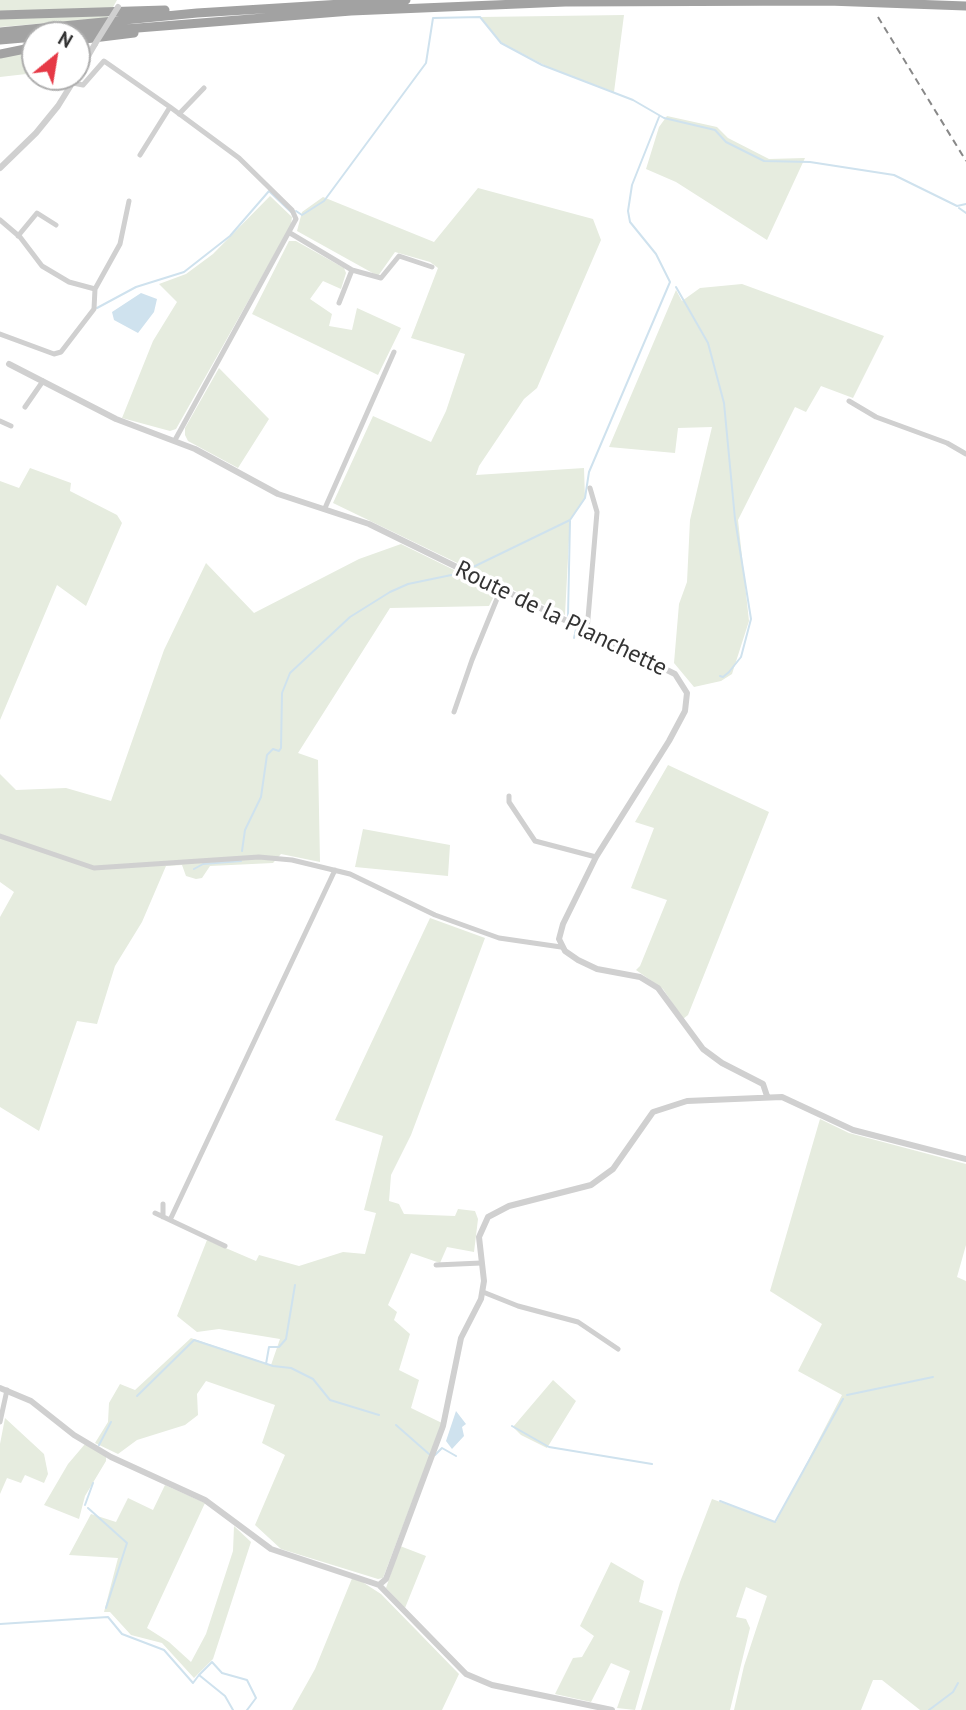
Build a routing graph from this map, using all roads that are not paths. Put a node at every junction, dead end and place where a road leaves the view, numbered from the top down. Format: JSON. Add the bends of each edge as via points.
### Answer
{"nodes":[{"id":1,"x":406,"y":0,"type":"edge"},
{"id":2,"x":120,"y":3,"type":"edge"},
{"id":3,"x":966,"y":8,"type":"edge"},
{"id":4,"x":223,"y":11,"type":"junction"},
{"id":5,"x":0,"y":15,"type":"edge"},
{"id":6,"x":200,"y":22,"type":"junction"},
{"id":7,"x":91,"y":31,"type":"edge"},
{"id":8,"x":0,"y":32,"type":"edge"},
{"id":9,"x":21,"y":38,"type":"edge"},
{"id":10,"x":91,"y":38,"type":"edge"},
{"id":11,"x":0,"y":40,"type":"edge"},
{"id":12,"x":21,"y":50,"type":"edge"},
{"id":13,"x":91,"y":52,"type":"edge"},
{"id":14,"x":0,"y":54,"type":"edge"},
{"id":15,"x":91,"y":76,"type":"edge"},
{"id":16,"x":204,"y":88,"type":"dead end"},
{"id":17,"x":66,"y":91,"type":"edge"},
{"id":18,"x":170,"y":107,"type":"junction"},
{"id":19,"x":179,"y":114,"type":"junction"},
{"id":20,"x":140,"y":155,"type":"dead end"},
{"id":21,"x":0,"y":169,"type":"edge"},
{"id":22,"x":129,"y":201,"type":"dead end"},
{"id":23,"x":0,"y":220,"type":"edge"},
{"id":24,"x":56,"y":225,"type":"dead end"},
{"id":25,"x":290,"y":233,"type":"junction"},
{"id":26,"x":18,"y":236,"type":"junction"},
{"id":27,"x":432,"y":267,"type":"dead end"},
{"id":28,"x":352,"y":270,"type":"junction"},
{"id":29,"x":95,"y":289,"type":"junction"},
{"id":30,"x":339,"y":303,"type":"dead end"},
{"id":31,"x":0,"y":334,"type":"edge"},
{"id":32,"x":394,"y":352,"type":"dead end"},
{"id":33,"x":0,"y":360,"type":"edge"},
{"id":34,"x":9,"y":364,"type":"joint"},
{"id":35,"x":43,"y":381,"type":"junction"},
{"id":36,"x":849,"y":401,"type":"dead end"},
{"id":37,"x":24,"y":407,"type":"dead end"},
{"id":38,"x":0,"y":421,"type":"edge"},
{"id":39,"x":11,"y":426,"type":"dead end"},
{"id":40,"x":175,"y":440,"type":"junction"},
{"id":41,"x":966,"y":454,"type":"edge"},
{"id":42,"x":590,"y":488,"type":"dead end"},
{"id":43,"x":326,"y":508,"type":"junction"},
{"id":44,"x":501,"y":589,"type":"junction"},
{"id":45,"x":587,"y":631,"type":"junction"},
{"id":46,"x":454,"y":712,"type":"dead end"},
{"id":47,"x":509,"y":796,"type":"dead end"},
{"id":48,"x":0,"y":836,"type":"edge"},
{"id":49,"x":596,"y":857,"type":"junction"},
{"id":50,"x":335,"y":870,"type":"junction"},
{"id":51,"x":561,"y":947,"type":"junction"},
{"id":52,"x":767,"y":1096,"type":"junction"},
{"id":53,"x":966,"y":1159,"type":"edge"},
{"id":54,"x":163,"y":1204,"type":"dead end"},
{"id":55,"x":155,"y":1213,"type":"dead end"},
{"id":56,"x":163,"y":1217,"type":"junction"},
{"id":57,"x":170,"y":1220,"type":"junction"},
{"id":58,"x":225,"y":1246,"type":"dead end"},
{"id":59,"x":481,"y":1263,"type":"junction"},
{"id":60,"x":436,"y":1265,"type":"dead end"},
{"id":61,"x":483,"y":1292,"type":"junction"},
{"id":62,"x":618,"y":1349,"type":"dead end"},
{"id":63,"x":3,"y":1389,"type":"edge"},
{"id":64,"x":0,"y":1422,"type":"edge"},
{"id":65,"x":379,"y":1585,"type":"junction"},
{"id":66,"x":612,"y":1710,"type":"edge"}],
"edges":[{"from":1,"to":4,"type":"highway"},
{"from":2,"to":13,"type":"street","bridge":true},
{"from":3,"to":6,"type":"highway","via":[[742,1],[565,2]]},
{"from":4,"to":5,"type":"highway"},
{"from":4,"to":8,"type":"highway"},
{"from":6,"to":7,"type":"highway"},
{"from":6,"to":10,"type":"highway"},
{"from":9,"to":11,"type":"highway"},
{"from":12,"to":14,"type":"highway"},
{"from":15,"to":18,"type":"street","via":[[104,61]]},
{"from":16,"to":19,"type":"street"},
{"from":17,"to":21,"type":"street","via":[[36,133]]},
{"from":18,"to":19,"type":"street"},
{"from":18,"to":20,"type":"street"},
{"from":19,"to":25,"type":"street","via":[[225,145],[292,210],[296,219]]},
{"from":22,"to":29,"type":"street","via":[[120,244]]},
{"from":23,"to":26,"type":"street"},
{"from":24,"to":26,"type":"street","via":[[37,213]]},
{"from":25,"to":28,"type":"street"},
{"from":25,"to":40,"type":"street"},
{"from":26,"to":29,"type":"street","via":[[42,266],[69,282]]},
{"from":27,"to":28,"type":"street","via":[[399,256],[381,278]]},
{"from":28,"to":30,"type":"street"},
{"from":29,"to":31,"type":"street","via":[[94,309],[61,352],[54,354]]},
{"from":32,"to":43,"type":"street"},
{"from":33,"to":34,"type":"street","name":"Route de la Planchette"},
{"from":34,"to":35,"type":"street","name":"Route de la Planchette"},
{"from":35,"to":37,"type":"street"},
{"from":35,"to":40,"type":"street","name":"Route de la Planchette","via":[[116,419]]},
{"from":36,"to":41,"type":"street"},
{"from":38,"to":39,"type":"street"},
{"from":40,"to":43,"type":"street","name":"Route de la Planchette","via":[[278,494]]},
{"from":42,"to":45,"type":"street","via":[[597,512]]},
{"from":43,"to":44,"type":"street","name":"Route de la Planchette","via":[[369,524]]},
{"from":44,"to":45,"type":"street","name":"Route de la Planchette"},
{"from":44,"to":46,"type":"street"},
{"from":45,"to":49,"type":"street","name":"Route de la Planchette","via":[[675,674],[684,686],[687,703],[670,741]]},
{"from":47,"to":49,"type":"street","via":[[513,810],[535,841]]},
{"from":48,"to":50,"type":"street","via":[[94,868],[259,857]]},
{"from":49,"to":51,"type":"street","name":"Route de la Planchette","via":[[563,924]]},
{"from":50,"to":51,"type":"street","via":[[499,939]]},
{"from":50,"to":57,"type":"street"},
{"from":51,"to":52,"type":"street","via":[[597,969],[631,974],[657,988],[703,1049],[763,1084]]},
{"from":52,"to":53,"type":"street","via":[[793,1101],[853,1130]]},
{"from":52,"to":59,"type":"street","via":[[687,1101],[653,1112],[613,1169],[591,1185],[509,1206],[488,1217],[479,1237]]},
{"from":54,"to":56,"type":"street"},
{"from":55,"to":56,"type":"street"},
{"from":56,"to":57,"type":"street"},
{"from":57,"to":58,"type":"street"},
{"from":59,"to":60,"type":"street"},
{"from":59,"to":61,"type":"street"},
{"from":61,"to":62,"type":"street","via":[[578,1322]]},
{"from":61,"to":65,"type":"street","via":[[461,1338],[443,1426],[386,1579]]},
{"from":63,"to":64,"type":"street"},
{"from":63,"to":65,"type":"street","via":[[30,1401],[85,1442],[205,1500],[271,1549]]},
{"from":65,"to":66,"type":"street","via":[[448,1658],[478,1680]]}]}
